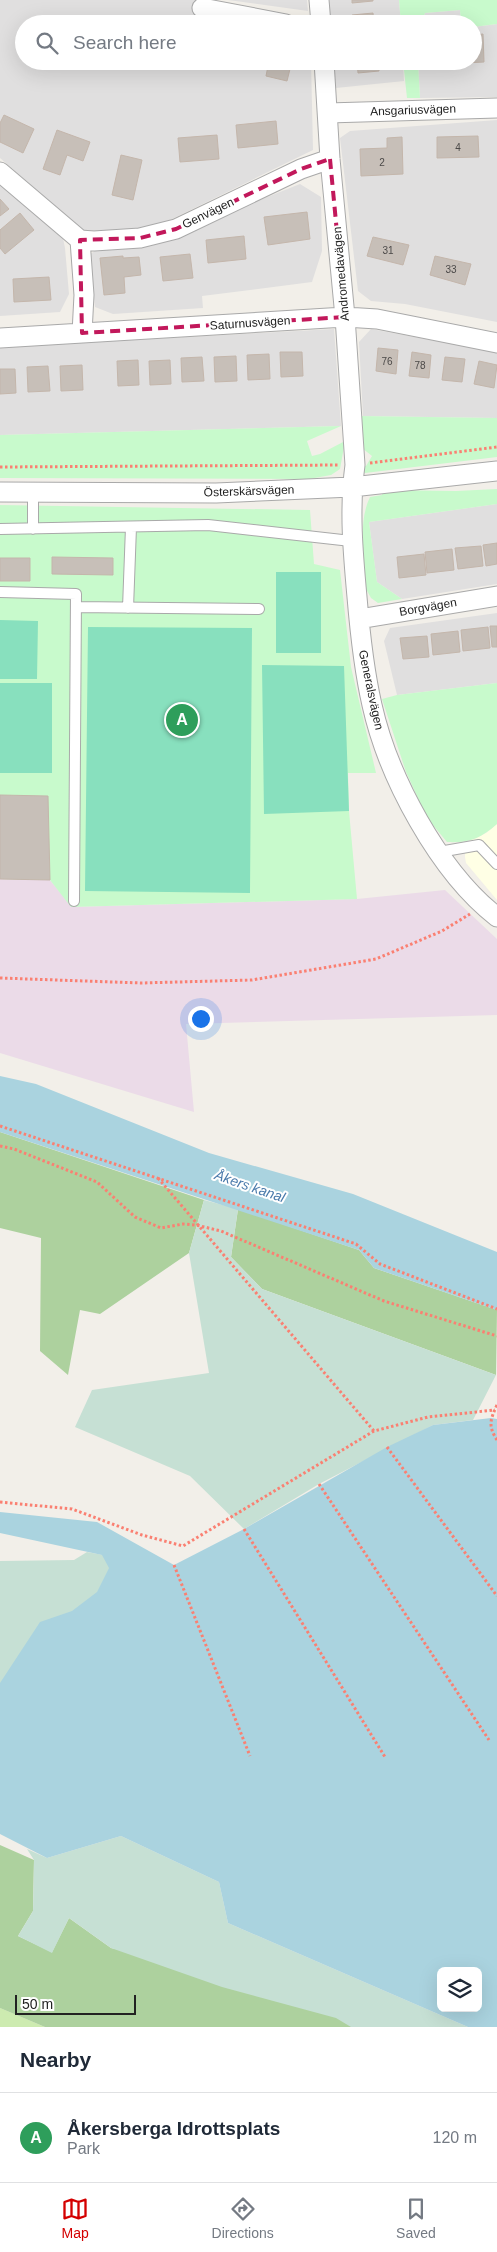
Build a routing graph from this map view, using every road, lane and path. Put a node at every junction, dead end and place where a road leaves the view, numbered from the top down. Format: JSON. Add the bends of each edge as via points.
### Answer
{"nodes":[{"id":1,"x":319,"y":0,"type":"edge"},
{"id":2,"x":202,"y":8,"type":"dead end"},
{"id":3,"x":239,"y":15,"type":"edge"},
{"id":4,"x":320,"y":15,"type":"edge"},
{"id":5,"x":325,"y":70,"type":"edge"},
{"id":6,"x":497,"y":108,"type":"edge"},
{"id":7,"x":328,"y":113,"type":"junction"},
{"id":8,"x":330,"y":159,"type":"junction"},
{"id":9,"x":0,"y":172,"type":"edge"},
{"id":10,"x":80,"y":240,"type":"junction"},
{"id":11,"x":345,"y":316,"type":"junction"},
{"id":12,"x":82,"y":333,"type":"junction"},
{"id":13,"x":0,"y":338,"type":"edge"},
{"id":14,"x":497,"y":343,"type":"edge"},
{"id":15,"x":497,"y":447,"type":"edge"},
{"id":16,"x":355,"y":465,"type":"junction"},
{"id":17,"x":0,"y":466,"type":"edge"},
{"id":18,"x":497,"y":471,"type":"edge"},
{"id":19,"x":352,"y":487,"type":"junction"},
{"id":20,"x":0,"y":492,"type":"edge"},
{"id":21,"x":33,"y":492,"type":"junction"},
{"id":22,"x":131,"y":527,"type":"junction"},
{"id":23,"x":0,"y":529,"type":"edge"},
{"id":24,"x":33,"y":529,"type":"junction"},
{"id":25,"x":351,"y":541,"type":"junction"},
{"id":26,"x":0,"y":592,"type":"edge"},
{"id":27,"x":497,"y":596,"type":"edge"},
{"id":28,"x":76,"y":607,"type":"junction"},
{"id":29,"x":128,"y":608,"type":"junction"},
{"id":30,"x":259,"y":609,"type":"dead end"},
{"id":31,"x":359,"y":619,"type":"junction"},
{"id":32,"x":439,"y":852,"type":"junction"},
{"id":33,"x":497,"y":864,"type":"edge"},
{"id":34,"x":74,"y":901,"type":"dead end"},
{"id":35,"x":490,"y":912,"type":"edge"},
{"id":36,"x":0,"y":978,"type":"edge"},
{"id":37,"x":0,"y":1126,"type":"edge"},
{"id":38,"x":0,"y":1146,"type":"edge"},
{"id":39,"x":158,"y":1178,"type":"junction"},
{"id":40,"x":196,"y":1224,"type":"junction"},
{"id":41,"x":497,"y":1309,"type":"edge"},
{"id":42,"x":497,"y":1336,"type":"edge"},
{"id":43,"x":497,"y":1405,"type":"edge"},
{"id":44,"x":495,"y":1410,"type":"junction"},
{"id":45,"x":374,"y":1431,"type":"junction"},
{"id":46,"x":497,"y":1440,"type":"edge"},
{"id":47,"x":387,"y":1447,"type":"dead end"},
{"id":48,"x":319,"y":1484,"type":"dead end"},
{"id":49,"x":0,"y":1502,"type":"edge"},
{"id":50,"x":244,"y":1529,"type":"dead end"},
{"id":51,"x":174,"y":1565,"type":"dead end"},
{"id":52,"x":497,"y":1596,"type":"edge"},
{"id":53,"x":489,"y":1740,"type":"dead end"},
{"id":54,"x":250,"y":1756,"type":"dead end"},
{"id":55,"x":385,"y":1757,"type":"dead end"}],
"edges":[{"from":1,"to":4,"type":"street"},
{"from":2,"to":3,"type":"street"},
{"from":5,"to":7,"type":"street","name":"Andromedavägen"},
{"from":6,"to":7,"type":"street","name":"Ansgariusvägen"},
{"from":7,"to":8,"type":"street","name":"Andromedavägen"},
{"from":8,"to":10,"type":"street","name":"Genvägen","via":[[301,168],[176,229],[140,238]]},
{"from":8,"to":11,"type":"street","name":"Andromedavägen"},
{"from":9,"to":10,"type":"street"},
{"from":10,"to":12,"type":"street","via":[[84,295]]},
{"from":11,"to":12,"type":"street","name":"Saturnusvägen"},
{"from":11,"to":14,"type":"street","name":"Saturnusvägen"},
{"from":11,"to":16,"type":"street","name":"Andromedavägen"},
{"from":12,"to":13,"type":"street","name":"Saturnusvägen"},
{"from":15,"to":16,"type":"path"},
{"from":16,"to":17,"type":"path"},
{"from":16,"to":19,"type":"street","name":"Andromedavägen"},
{"from":18,"to":19,"type":"street","name":"Österskärsvägen"},
{"from":19,"to":21,"type":"street","name":"Österskärsvägen","via":[[216,493]]},
{"from":19,"to":25,"type":"street","name":"Generalsvägen"},
{"from":20,"to":21,"type":"street","name":"Österskärsvägen"},
{"from":21,"to":24,"type":"lane"},
{"from":22,"to":24,"type":"lane"},
{"from":22,"to":25,"type":"lane","via":[[208,525]]},
{"from":22,"to":29,"type":"lane"},
{"from":23,"to":24,"type":"lane"},
{"from":25,"to":31,"type":"street","name":"Generalsvägen"},
{"from":26,"to":28,"type":"lane","via":[[76,594]]},
{"from":27,"to":31,"type":"street","name":"Borgvägen"},
{"from":28,"to":29,"type":"lane"},
{"from":28,"to":34,"type":"lane"},
{"from":29,"to":30,"type":"lane"},
{"from":31,"to":32,"type":"street","name":"Generalsvägen","via":[[372,707],[384,746],[402,788]]},
{"from":32,"to":33,"type":"lane","via":[[479,845]]},
{"from":32,"to":35,"type":"street","name":"Generalsvägen"},
{"from":35,"to":36,"type":"path","via":[[376,959],[252,980],[141,983]]},
{"from":37,"to":39,"type":"path"},
{"from":38,"to":40,"type":"path","via":[[97,1182],[134,1217],[161,1228]]},
{"from":39,"to":40,"type":"path","bridge":true},
{"from":39,"to":41,"type":"path","via":[[356,1244],[380,1264]]},
{"from":40,"to":42,"type":"path","via":[[221,1231],[384,1301]]},
{"from":40,"to":45,"type":"path","bridge":true},
{"from":43,"to":44,"type":"path"},
{"from":44,"to":45,"type":"path","via":[[428,1417]]},
{"from":44,"to":46,"type":"path","via":[[490,1430]]},
{"from":45,"to":49,"type":"path","via":[[183,1546],[142,1535],[72,1509]]},
{"from":47,"to":52,"type":"path"},
{"from":48,"to":53,"type":"path"},
{"from":50,"to":55,"type":"path"},
{"from":51,"to":54,"type":"path"}]}
